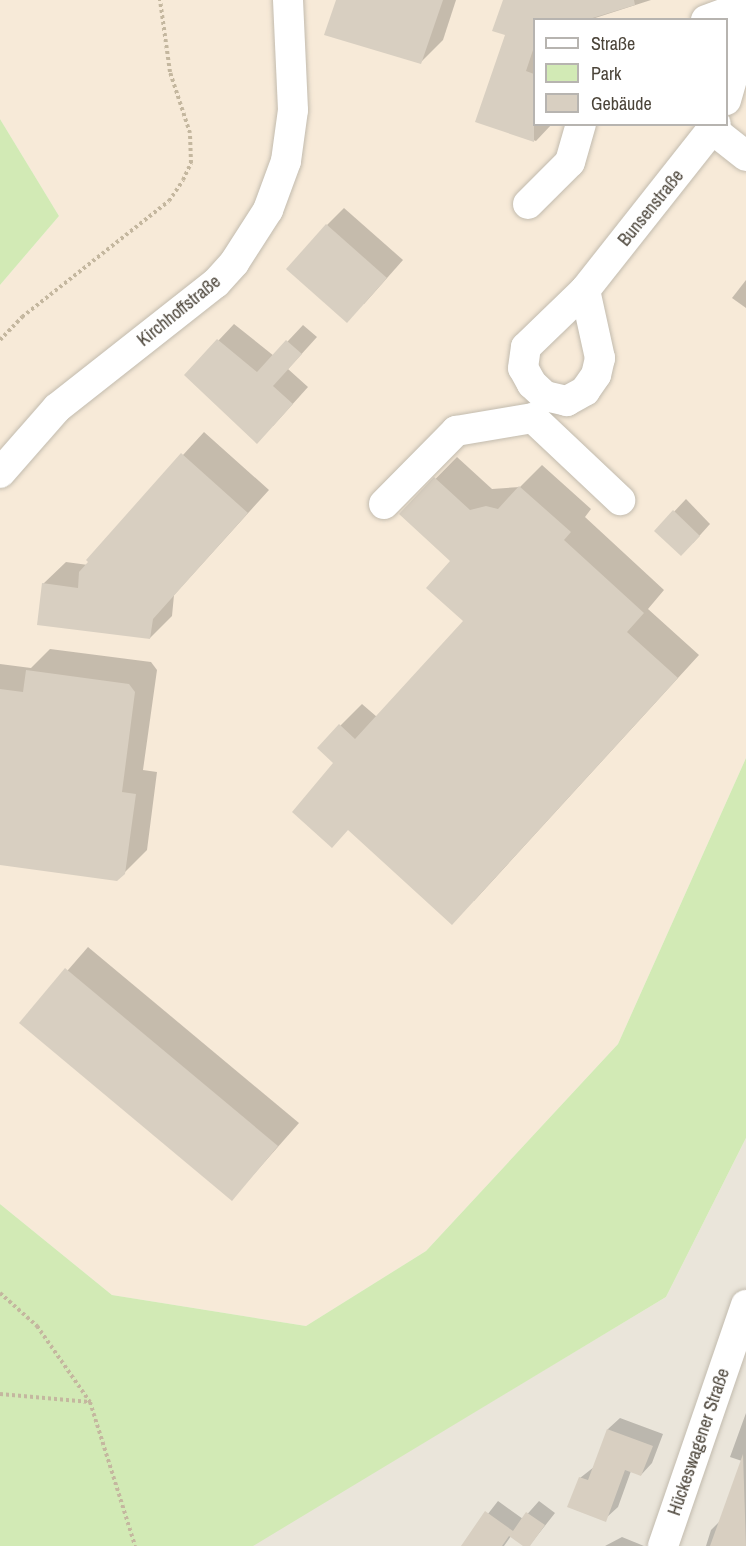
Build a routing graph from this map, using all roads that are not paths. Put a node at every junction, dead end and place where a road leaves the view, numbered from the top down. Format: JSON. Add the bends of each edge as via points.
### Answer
{"nodes":[{"id":1,"x":288,"y":0,"type":"edge"},
{"id":2,"x":740,"y":4,"type":"edge"},
{"id":3,"x":710,"y":18,"type":"edge"},
{"id":4,"x":728,"y":93,"type":"edge"},
{"id":5,"x":580,"y":126,"type":"edge"},
{"id":6,"x":715,"y":127,"type":"edge"},
{"id":7,"x":746,"y":156,"type":"edge"},
{"id":8,"x":528,"y":204,"type":"dead end"},
{"id":9,"x":585,"y":290,"type":"junction"},
{"id":10,"x":539,"y":407,"type":"junction"},
{"id":11,"x":0,"y":472,"type":"edge"},
{"id":12,"x":620,"y":500,"type":"dead end"},
{"id":13,"x":384,"y":504,"type":"dead end"},
{"id":14,"x":746,"y":1305,"type":"edge"},
{"id":15,"x":663,"y":1546,"type":"edge"}],
"edges":[{"from":1,"to":11,"type":"street","name":"Kirchhoffstraße","via":[[293,110],[286,161],[268,210],[234,263],[216,283],[57,408]]},
{"from":2,"to":3,"type":"street"},
{"from":2,"to":4,"type":"street","via":[[739,55]]},
{"from":5,"to":8,"type":"street","via":[[570,162]]},
{"from":6,"to":7,"type":"street"},
{"from":6,"to":9,"type":"street","name":"Bunsenstraße"},
{"from":9,"to":10,"type":"street","name":"Bunsenstraße","via":[[526,347],[523,368]]},
{"from":9,"to":10,"type":"street","via":[[600,358],[596,375],[585,391],[567,402]]},
{"from":10,"to":12,"type":"street","name":"Bunsenstraße"},
{"from":10,"to":13,"type":"street","via":[[456,431]]},
{"from":14,"to":15,"type":"street","name":"Hückeswagener Straße"}]}
